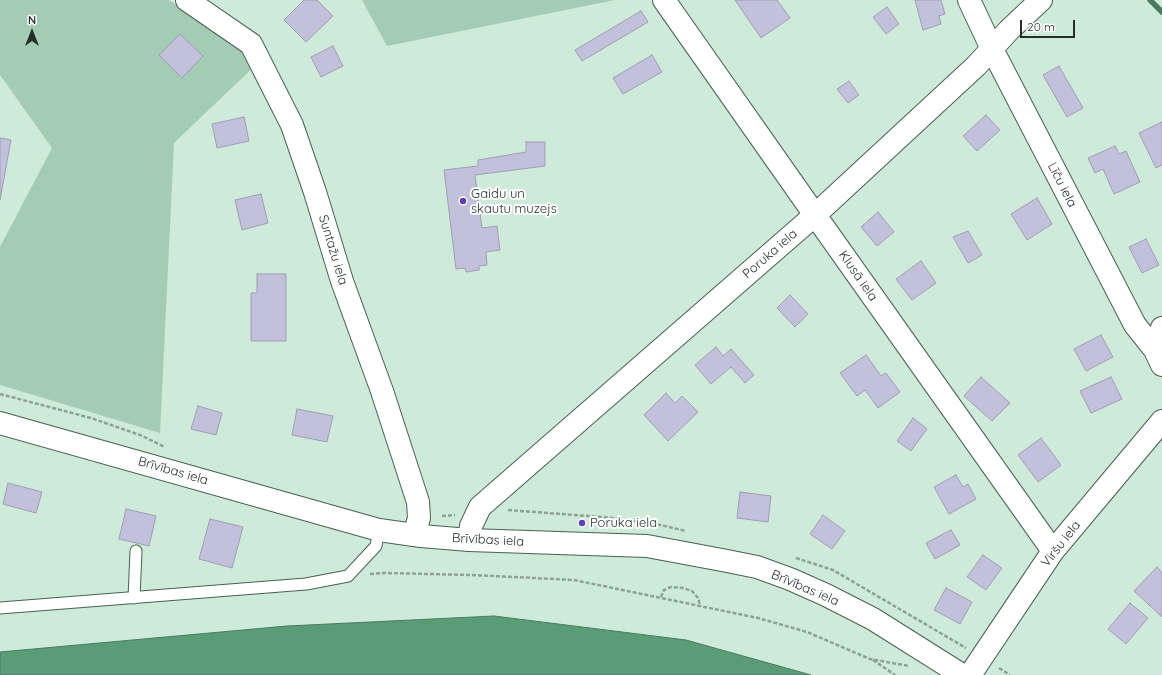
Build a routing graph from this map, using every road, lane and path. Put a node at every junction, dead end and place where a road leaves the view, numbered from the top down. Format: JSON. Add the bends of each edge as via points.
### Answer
{"nodes":[{"id":1,"x":187,"y":0,"type":"edge"},
{"id":2,"x":664,"y":0,"type":"edge"},
{"id":3,"x":969,"y":0,"type":"edge"},
{"id":4,"x":1041,"y":0,"type":"edge"},
{"id":5,"x":992,"y":49,"type":"junction"},
{"id":6,"x":815,"y":215,"type":"junction"},
{"id":7,"x":1162,"y":328,"type":"edge"},
{"id":8,"x":1160,"y":355,"type":"edge"},
{"id":9,"x":0,"y":394,"type":"edge"},
{"id":10,"x":1162,"y":421,"type":"edge"},
{"id":11,"x":0,"y":423,"type":"edge"},
{"id":12,"x":170,"y":450,"type":"dead end"},
{"id":13,"x":379,"y":530,"type":"junction"},
{"id":14,"x":414,"y":535,"type":"junction"},
{"id":15,"x":469,"y":540,"type":"junction"},
{"id":16,"x":136,"y":551,"type":"dead end"},
{"id":17,"x":1053,"y":551,"type":"junction"},
{"id":18,"x":348,"y":576,"type":"junction"},
{"id":19,"x":661,"y":597,"type":"junction"},
{"id":20,"x":134,"y":598,"type":"junction"},
{"id":21,"x":700,"y":606,"type":"junction"},
{"id":22,"x":0,"y":608,"type":"edge"},
{"id":23,"x":870,"y":659,"type":"junction"},
{"id":24,"x":909,"y":666,"type":"dead end"},
{"id":25,"x":895,"y":675,"type":"edge"},
{"id":26,"x":962,"y":675,"type":"edge"},
{"id":27,"x":970,"y":675,"type":"edge"}],
"edges":[{"from":1,"to":14,"type":"street","name":"Suntažu iela","via":[[251,44],[292,125],[342,281],[382,391],[418,502],[419,518]]},
{"from":2,"to":6,"type":"street","name":"Klusā iela"},
{"from":3,"to":5,"type":"street","name":"Līču iela"},
{"from":4,"to":5,"type":"street","name":"Poruka iela"},
{"from":5,"to":6,"type":"street","name":"Poruka iela"},
{"from":5,"to":8,"type":"street","name":"Līču iela","via":[[1135,325]]},
{"from":6,"to":15,"type":"street","name":"Poruka iela","via":[[480,507],[471,526]]},
{"from":6,"to":17,"type":"street","name":"Klusā iela"},
{"from":7,"to":8,"type":"street"},
{"from":9,"to":12,"type":"path","via":[[91,418],[140,435]]},
{"from":10,"to":17,"type":"street","name":"Viršu iela"},
{"from":11,"to":13,"type":"street","name":"Brīvības iela"},
{"from":13,"to":14,"type":"street","name":"Brīvības iela"},
{"from":13,"to":18,"type":"lane","via":[[376,546]]},
{"from":14,"to":15,"type":"street","name":"Brīvības iela"},
{"from":15,"to":26,"type":"street","name":"Brīvības iela","via":[[647,546],[757,568],[804,585],[860,612]]},
{"from":16,"to":20,"type":"lane"},
{"from":17,"to":27,"type":"street","name":"Viršu iela"},
{"from":18,"to":19,"type":"path","via":[[392,573],[574,580]]},
{"from":18,"to":20,"type":"lane","via":[[306,584]]},
{"from":19,"to":21,"type":"path"},
{"from":19,"to":21,"type":"path","via":[[664,590],[672,587],[682,588],[692,591]]},
{"from":20,"to":22,"type":"lane"},
{"from":21,"to":23,"type":"path","via":[[758,618],[807,632]]},
{"from":23,"to":24,"type":"path"},
{"from":23,"to":25,"type":"path"}]}
